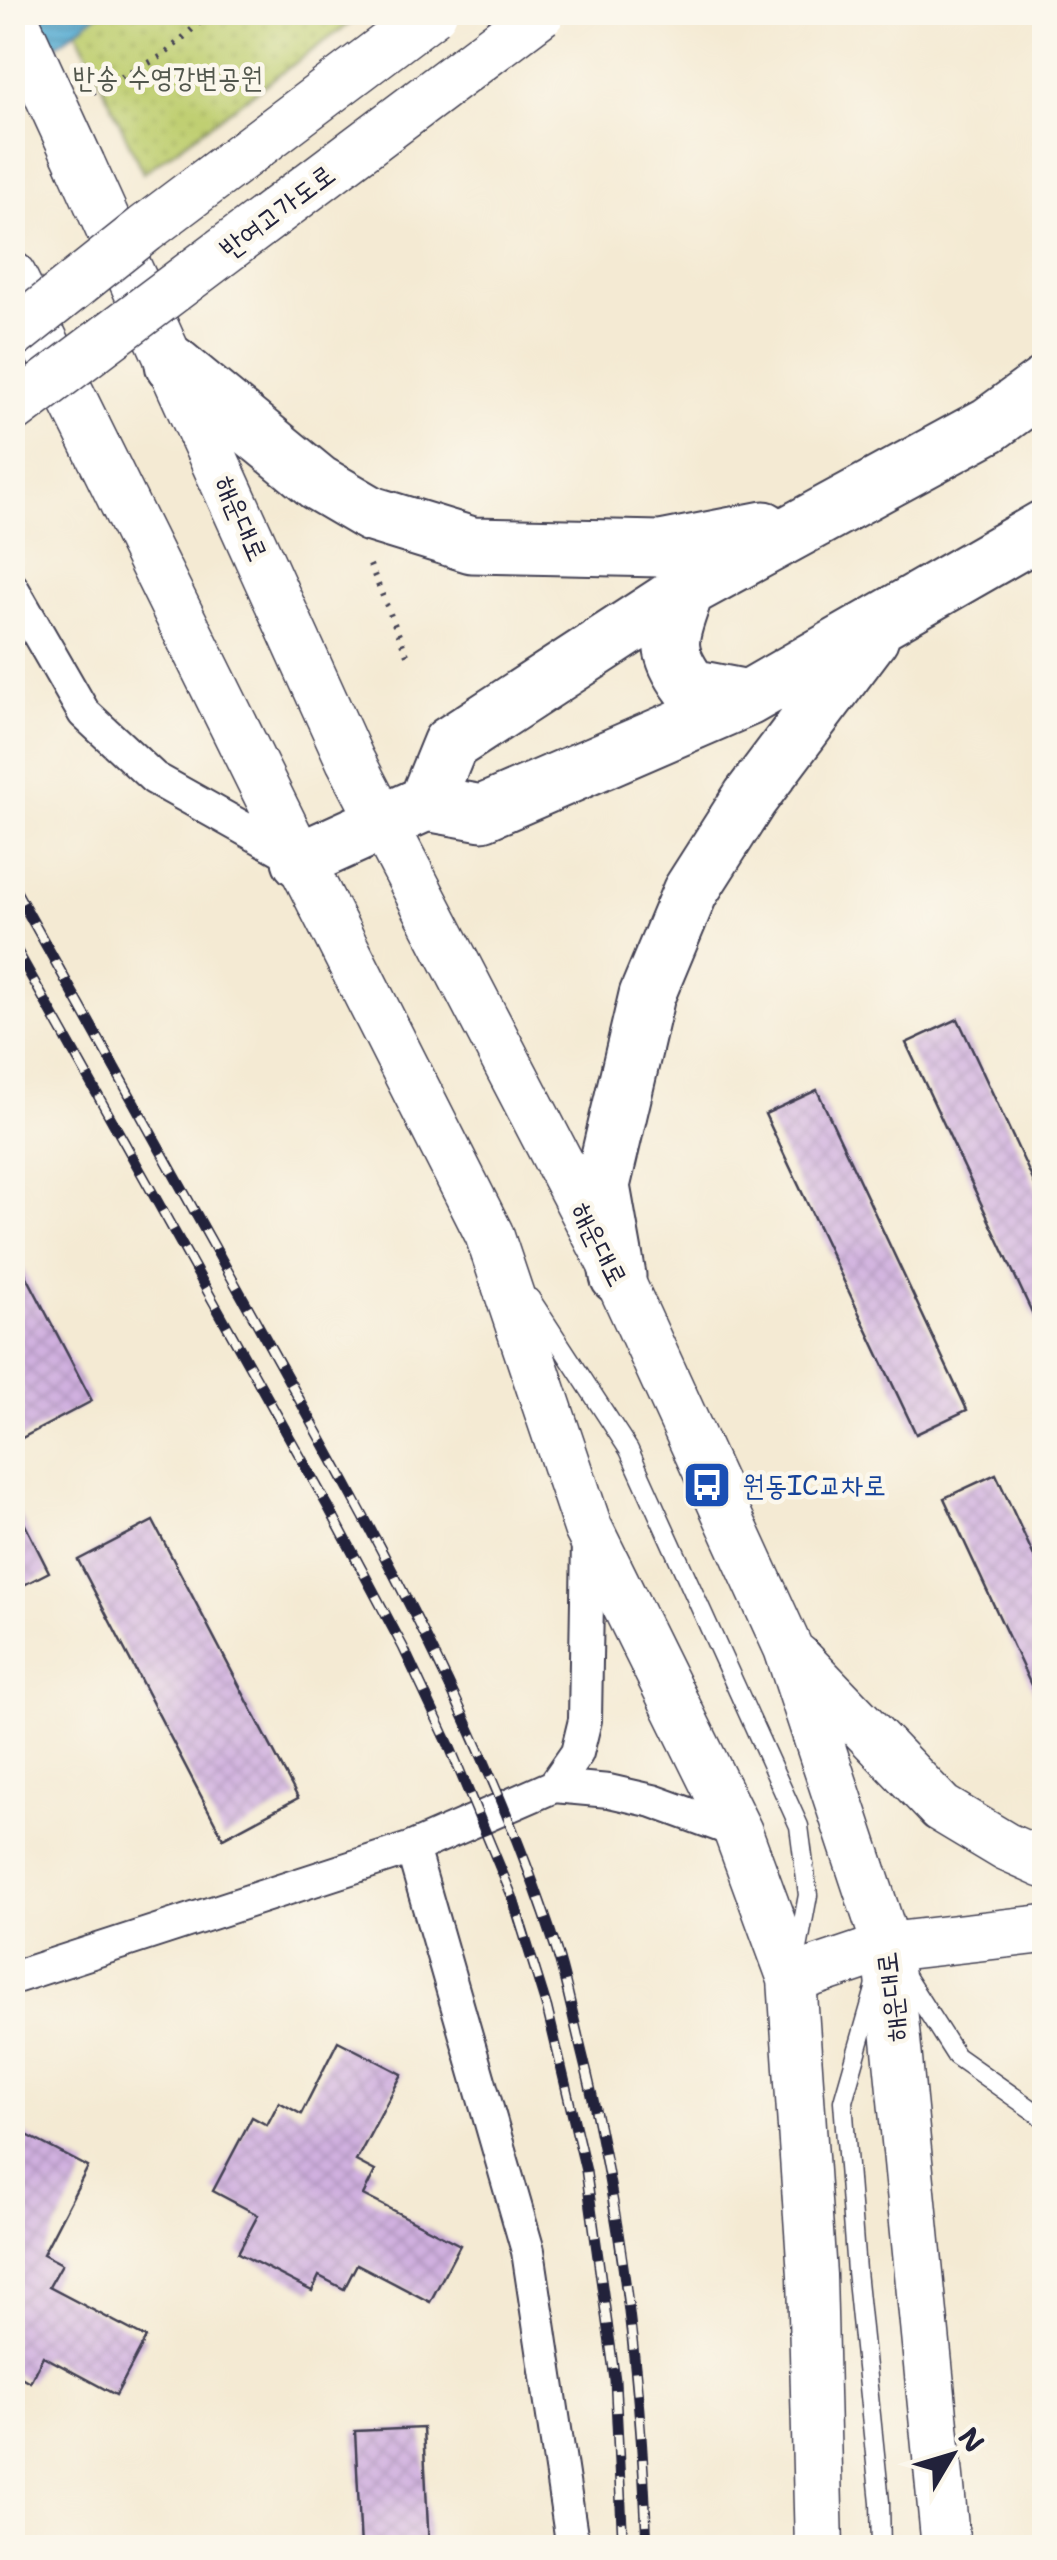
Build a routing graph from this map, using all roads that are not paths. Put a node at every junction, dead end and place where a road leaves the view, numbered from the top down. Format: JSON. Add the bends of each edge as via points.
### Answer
{"nodes":[{"id":1,"x":432,"y":12,"type":"edge"},
{"id":2,"x":541,"y":12,"type":"edge"},
{"id":3,"x":12,"y":15,"type":"edge"},
{"id":4,"x":12,"y":276,"type":"edge"},
{"id":5,"x":12,"y":334,"type":"edge"},
{"id":6,"x":173,"y":364,"type":"junction"},
{"id":7,"x":1044,"y":384,"type":"edge"},
{"id":8,"x":12,"y":410,"type":"edge"},
{"id":9,"x":826,"y":516,"type":"junction"},
{"id":10,"x":1044,"y":528,"type":"edge"},
{"id":11,"x":12,"y":588,"type":"edge"},
{"id":12,"x":686,"y":590,"type":"junction"},
{"id":13,"x":884,"y":620,"type":"junction"},
{"id":14,"x":748,"y":698,"type":"junction"},
{"id":15,"x":403,"y":814,"type":"junction"},
{"id":16,"x":300,"y":860,"type":"junction"},
{"id":17,"x":489,"y":1234,"type":"junction"},
{"id":18,"x":618,"y":1276,"type":"junction"},
{"id":19,"x":588,"y":1528,"type":"junction"},
{"id":20,"x":788,"y":1648,"type":"junction"},
{"id":21,"x":554,"y":1786,"type":"junction"},
{"id":22,"x":738,"y":1832,"type":"junction"},
{"id":23,"x":412,"y":1848,"type":"junction"},
{"id":24,"x":1044,"y":1864,"type":"edge"},
{"id":25,"x":1044,"y":1929,"type":"edge"},
{"id":26,"x":887,"y":1947,"type":"junction"},
{"id":27,"x":12,"y":1978,"type":"edge"},
{"id":28,"x":792,"y":1978,"type":"junction"},
{"id":29,"x":1044,"y":2118,"type":"edge"},
{"id":30,"x":573,"y":2548,"type":"edge"},
{"id":31,"x":819,"y":2548,"type":"edge"},
{"id":32,"x":881,"y":2548,"type":"edge"},
{"id":33,"x":946,"y":2548,"type":"edge"}],
"edges":[{"from":1,"to":5,"type":"main road","bridge":true},
{"from":2,"to":8,"type":"main road","name":"반여고가도로","bridge":true},
{"from":3,"to":6,"type":"main road","name":"해운대로","bridge":true},
{"from":4,"to":16,"type":"main road"},
{"from":6,"to":9,"type":"highway","via":[[318,483],[371,514],[472,545],[661,549]]},
{"from":6,"to":15,"type":"main road","name":"해운대로"},
{"from":7,"to":9,"type":"highway","via":[[989,425]]},
{"from":9,"to":12,"type":"highway"},
{"from":10,"to":13,"type":"highway"},
{"from":11,"to":16,"type":"street","via":[[84,713],[154,778]]},
{"from":12,"to":14,"type":"highway","via":[[670,641],[674,663],[691,687]]},
{"from":12,"to":15,"type":"highway","via":[[450,744]]},
{"from":13,"to":14,"type":"highway"},
{"from":13,"to":18,"type":"highway","via":[[750,798],[690,892],[647,994],[602,1186]]},
{"from":14,"to":15,"type":"highway","via":[[482,813]]},
{"from":15,"to":16,"type":"highway"},
{"from":15,"to":18,"type":"main road","name":"해운대로"},
{"from":16,"to":17,"type":"main road"},
{"from":17,"to":19,"type":"main road"},
{"from":17,"to":28,"type":"lane","via":[[629,1450],[799,1826],[808,1894]]},
{"from":18,"to":20,"type":"main road","name":"해운대로"},
{"from":19,"to":21,"type":"street","via":[[585,1720],[577,1754]]},
{"from":19,"to":22,"type":"main road"},
{"from":20,"to":24,"type":"main road","via":[[941,1808]]},
{"from":20,"to":26,"type":"main road","name":"해운대로"},
{"from":21,"to":22,"type":"street","via":[[609,1791]]},
{"from":21,"to":23,"type":"street"},
{"from":22,"to":28,"type":"main road"},
{"from":23,"to":27,"type":"street"},
{"from":23,"to":30,"type":"street","via":[[528,2251]]},
{"from":25,"to":26,"type":"main road"},
{"from":26,"to":28,"type":"main road"},
{"from":26,"to":29,"type":"lane","via":[[956,2056]]},
{"from":26,"to":32,"type":"lane","via":[[843,2102]]},
{"from":26,"to":33,"type":"main road","name":"해운대로"},
{"from":28,"to":31,"type":"main road","via":[[812,2274]]}]}
